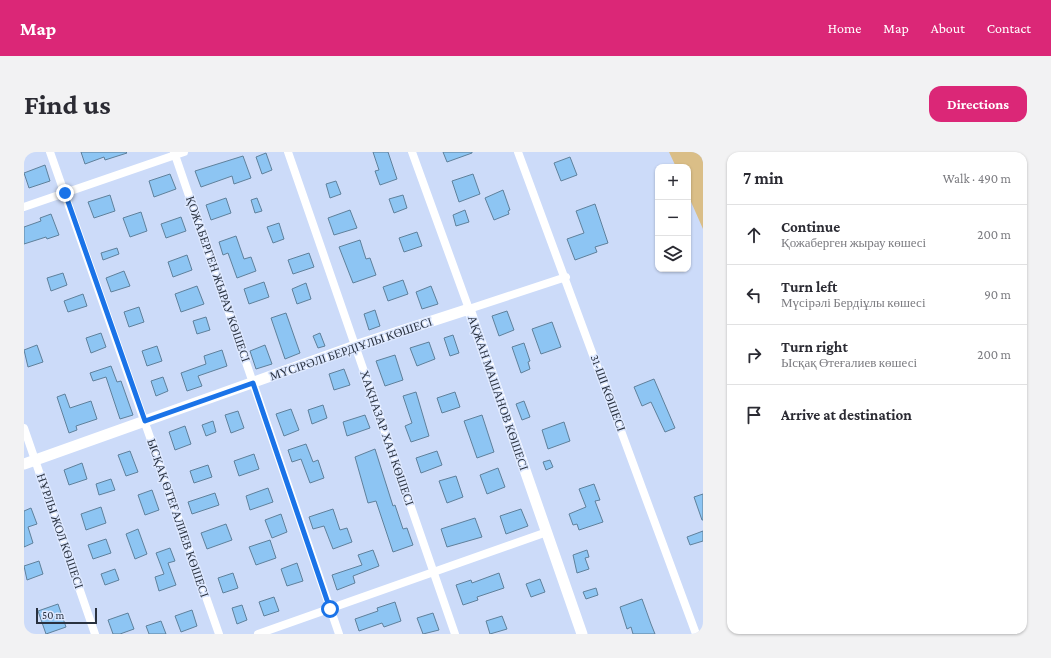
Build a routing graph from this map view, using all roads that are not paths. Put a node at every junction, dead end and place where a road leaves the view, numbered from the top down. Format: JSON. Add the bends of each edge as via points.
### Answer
{"nodes":[{"id":1,"x":50,"y":152,"type":"edge"},
{"id":2,"x":184,"y":152,"type":"edge"},
{"id":3,"x":288,"y":152,"type":"edge"},
{"id":4,"x":412,"y":152,"type":"edge"},
{"id":5,"x":518,"y":152,"type":"edge"},
{"id":6,"x":175,"y":154,"type":"edge"},
{"id":7,"x":65,"y":193,"type":"junction"},
{"id":8,"x":24,"y":207,"type":"edge"},
{"id":9,"x":566,"y":277,"type":"junction"},
{"id":10,"x":469,"y":309,"type":"junction"},
{"id":11,"x":355,"y":346,"type":"junction"},
{"id":12,"x":253,"y":383,"type":"junction"},
{"id":13,"x":145,"y":421,"type":"junction"},
{"id":14,"x":24,"y":428,"type":"edge"},
{"id":15,"x":35,"y":460,"type":"junction"},
{"id":16,"x":24,"y":464,"type":"edge"},
{"id":17,"x":547,"y":532,"type":"junction"},
{"id":18,"x":434,"y":572,"type":"junction"},
{"id":19,"x":330,"y":609,"type":"junction"},
{"id":20,"x":95,"y":634,"type":"edge"},
{"id":21,"x":219,"y":634,"type":"edge"},
{"id":22,"x":258,"y":634,"type":"edge"},
{"id":23,"x":339,"y":634,"type":"edge"},
{"id":24,"x":456,"y":634,"type":"edge"},
{"id":25,"x":582,"y":634,"type":"edge"},
{"id":26,"x":696,"y":634,"type":"edge"}],
"edges":[{"from":1,"to":7,"type":"street","name":"ЫСҚАҚ ӨТЕҒАЛИЕВ КӨШЕСІ"},
{"from":2,"to":6,"type":"street"},
{"from":3,"to":11,"type":"street","name":"ХАҚНАЗАР ХАН КӨШЕСІ"},
{"from":4,"to":10,"type":"street","name":"АҚЖАН МАШАНОВ КӨШЕСІ"},
{"from":5,"to":9,"type":"street","name":"31-ШІ КӨШЕСІ"},
{"from":6,"to":7,"type":"street"},
{"from":6,"to":12,"type":"street","name":"ҚОЖАБЕРГЕН ЖЫРАУ КӨШЕСІ"},
{"from":7,"to":8,"type":"street"},
{"from":7,"to":13,"type":"street","name":"ЫСҚАҚ ӨТЕҒАЛИЕВ КӨШЕСІ"},
{"from":9,"to":10,"type":"street","name":"МҮСІРӘЛІ БЕРДІҰЛЫ КӨШЕСІ"},
{"from":9,"to":26,"type":"street","name":"31-ШІ КӨШЕСІ"},
{"from":10,"to":11,"type":"street","name":"МҮСІРӘЛІ БЕРДІҰЛЫ КӨШЕСІ"},
{"from":10,"to":17,"type":"street","name":"АҚЖАН МАШАНОВ КӨШЕСІ"},
{"from":11,"to":12,"type":"street","name":"МҮСІРӘЛІ БЕРДІҰЛЫ КӨШЕСІ"},
{"from":11,"to":18,"type":"street","name":"ХАҚНАЗАР ХАН КӨШЕСІ"},
{"from":12,"to":13,"type":"street","name":"МҮСІРӘЛІ БЕРДІҰЛЫ КӨШЕСІ"},
{"from":12,"to":19,"type":"street","name":"ҚОЖАБЕРГЕН ЖЫРАУ КӨШЕСІ"},
{"from":13,"to":15,"type":"street","name":"МҮСІРӘЛІ БЕРДІҰЛЫ КӨШЕСІ"},
{"from":13,"to":21,"type":"street","name":"ЫСҚАҚ ӨТЕҒАЛИЕВ КӨШЕСІ"},
{"from":14,"to":15,"type":"street","name":"НҰРЛЫ ЖОЛ КӨШЕСІ"},
{"from":15,"to":16,"type":"street","name":"МҮСІРӘЛІ БЕРДІҰЛЫ КӨШЕСІ"},
{"from":15,"to":20,"type":"street","name":"НҰРЛЫ ЖОЛ КӨШЕСІ"},
{"from":17,"to":18,"type":"street"},
{"from":17,"to":25,"type":"street","name":"АҚЖАН МАШАНОВ КӨШЕСІ"},
{"from":18,"to":19,"type":"street"},
{"from":18,"to":24,"type":"street","name":"ХАҚНАЗАР ХАН КӨШЕСІ"},
{"from":19,"to":22,"type":"street"},
{"from":19,"to":23,"type":"street","name":"ҚОЖАБЕРГЕН ЖЫРАУ КӨШЕСІ"}]}
